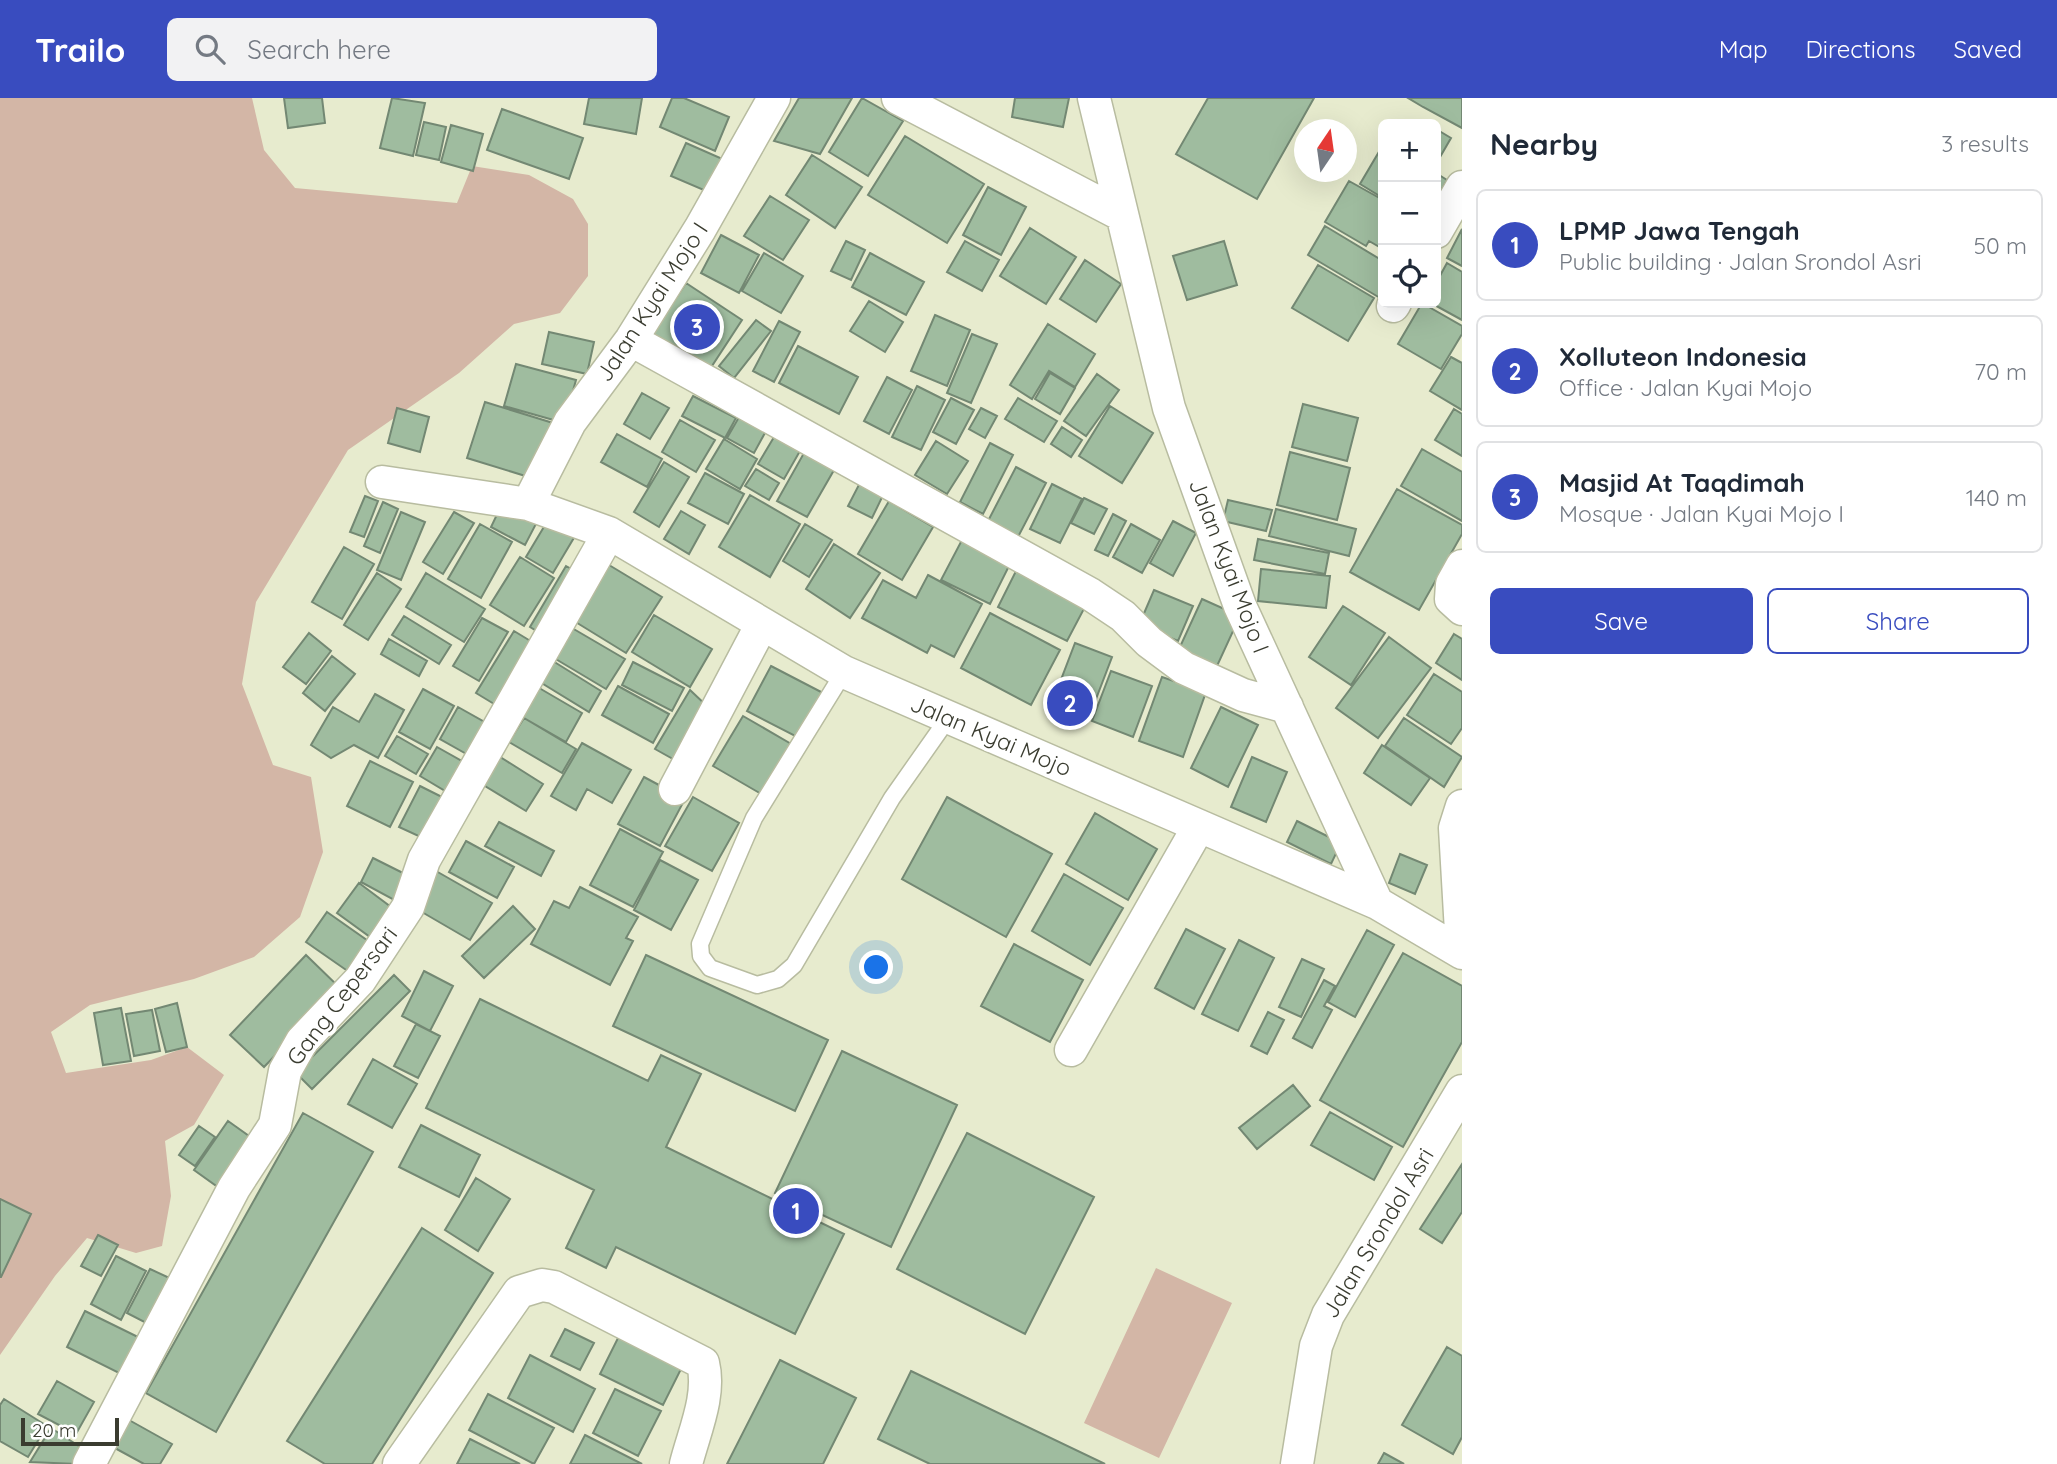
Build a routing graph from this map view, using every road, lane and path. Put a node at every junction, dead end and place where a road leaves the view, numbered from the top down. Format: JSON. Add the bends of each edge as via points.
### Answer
{"nodes":[{"id":1,"x":774,"y":98,"type":"edge"},
{"id":2,"x":898,"y":98,"type":"edge"},
{"id":3,"x":1094,"y":98,"type":"edge"},
{"id":4,"x":1462,"y":187,"type":"edge"},
{"id":5,"x":1120,"y":215,"type":"junction"},
{"id":6,"x":1441,"y":223,"type":"edge"},
{"id":7,"x":631,"y":340,"type":"junction"},
{"id":8,"x":382,"y":482,"type":"dead end"},
{"id":9,"x":528,"y":504,"type":"junction"},
{"id":10,"x":609,"y":533,"type":"junction"},
{"id":11,"x":1462,"y":566,"type":"edge"},
{"id":12,"x":1462,"y":609,"type":"edge"},
{"id":13,"x":762,"y":624,"type":"junction"},
{"id":14,"x":844,"y":672,"type":"junction"},
{"id":15,"x":1287,"y":707,"type":"junction"},
{"id":16,"x":948,"y":718,"type":"junction"},
{"id":17,"x":675,"y":789,"type":"dead end"},
{"id":18,"x":1462,"y":806,"type":"edge"},
{"id":19,"x":1199,"y":826,"type":"junction"},
{"id":20,"x":1377,"y":903,"type":"junction"},
{"id":21,"x":1462,"y":951,"type":"edge"},
{"id":22,"x":1071,"y":1051,"type":"dead end"},
{"id":23,"x":1462,"y":1091,"type":"edge"},
{"id":24,"x":89,"y":1464,"type":"edge"},
{"id":25,"x":399,"y":1464,"type":"edge"},
{"id":26,"x":686,"y":1464,"type":"edge"},
{"id":27,"x":1297,"y":1464,"type":"edge"}],
"edges":[{"from":1,"to":7,"type":"street","name":"Jalan Kyai Mojo I"},
{"from":2,"to":5,"type":"street"},
{"from":3,"to":5,"type":"street","name":"Jalan Kyai Mojo I"},
{"from":4,"to":6,"type":"street"},
{"from":5,"to":15,"type":"street","name":"Jalan Kyai Mojo I","via":[[1169,408],[1240,606]]},
{"from":7,"to":9,"type":"street","name":"Jalan Kyai Mojo I","via":[[570,422]]},
{"from":7,"to":15,"type":"street","via":[[1090,594],[1185,668],[1242,695]]},
{"from":8,"to":9,"type":"street","name":"Jalan Kyai Mojo"},
{"from":9,"to":10,"type":"street","name":"Jalan Kyai Mojo"},
{"from":10,"to":13,"type":"street","name":"Jalan Kyai Mojo"},
{"from":10,"to":24,"type":"street","name":"Gang Cepersari","via":[[424,860],[408,906],[360,980],[302,1041],[285,1073],[275,1125],[233,1188]]},
{"from":11,"to":12,"type":"street","via":[[1450,592]]},
{"from":13,"to":14,"type":"street","name":"Jalan Kyai Mojo"},
{"from":13,"to":17,"type":"street"},
{"from":14,"to":16,"type":"street","name":"Jalan Kyai Mojo"},
{"from":14,"to":16,"type":"lane","via":[[754,818],[700,944],[701,956],[710,968],[757,985],[778,979],[794,965],[892,798]]},
{"from":15,"to":20,"type":"street","name":"Jalan Kyai Mojo I"},
{"from":16,"to":19,"type":"street","name":"Jalan Kyai Mojo"},
{"from":18,"to":21,"type":"street","via":[[1455,828]]},
{"from":19,"to":20,"type":"street","name":"Jalan Kyai Mojo"},
{"from":19,"to":22,"type":"street"},
{"from":20,"to":21,"type":"street","name":"Jalan Kyai Mojo"},
{"from":23,"to":27,"type":"street","name":"Jalan Srondol Asri","via":[[1328,1315],[1316,1346]]},
{"from":25,"to":26,"type":"street","via":[[519,1292],[541,1285],[554,1287],[703,1363],[707,1378],[704,1396]]}]}
